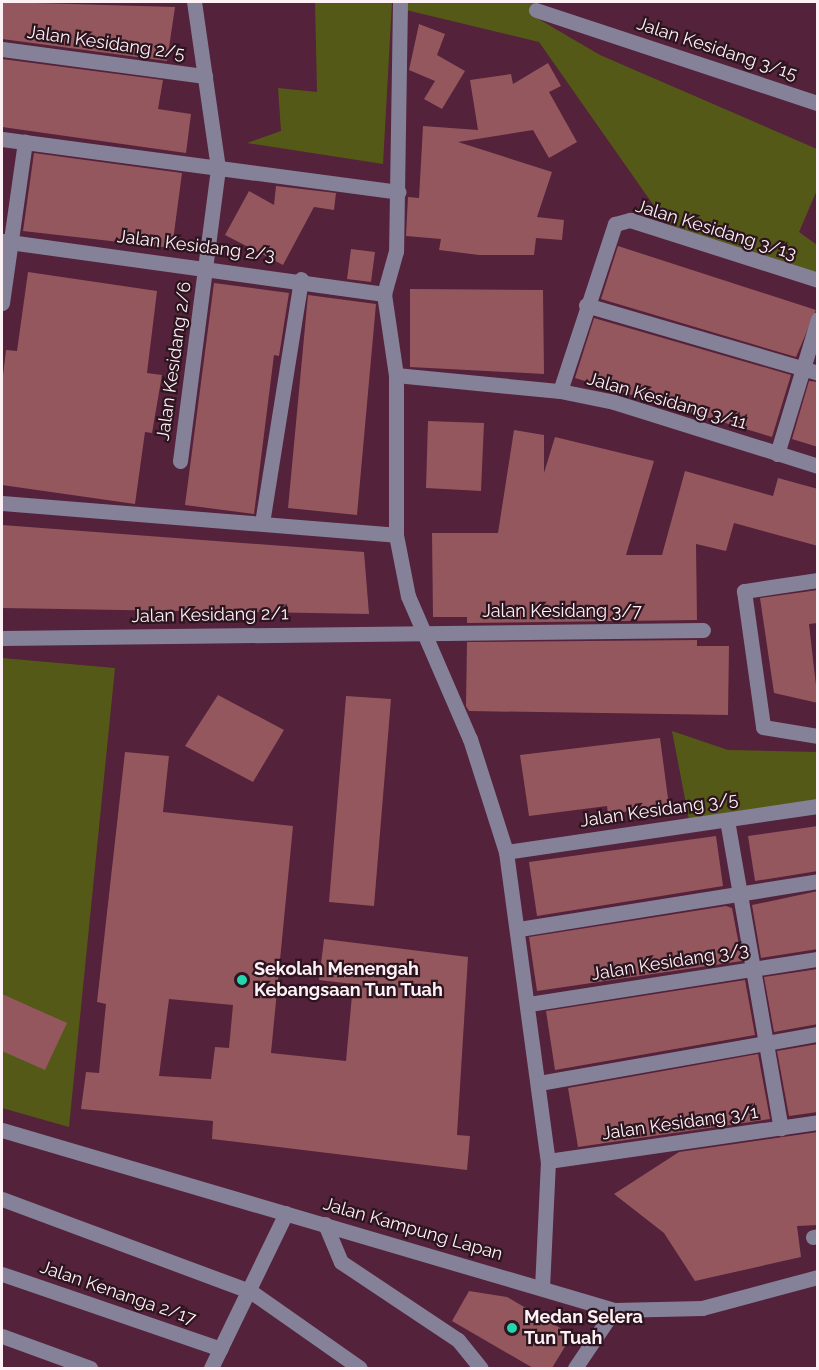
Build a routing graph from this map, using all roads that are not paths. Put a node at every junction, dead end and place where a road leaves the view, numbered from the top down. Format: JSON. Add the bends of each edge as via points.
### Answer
{"nodes":[{"id":1,"x":194,"y":2,"type":"edge"},
{"id":2,"x":400,"y":2,"type":"edge"},
{"id":3,"x":536,"y":10,"type":"dead end"},
{"id":4,"x":2,"y":49,"type":"edge"},
{"id":5,"x":205,"y":76,"type":"junction"},
{"id":6,"x":818,"y":103,"type":"edge"},
{"id":7,"x":2,"y":139,"type":"edge"},
{"id":8,"x":25,"y":142,"type":"junction"},
{"id":9,"x":218,"y":168,"type":"junction"},
{"id":10,"x":398,"y":192,"type":"junction"},
{"id":11,"x":7,"y":242,"type":"edge"},
{"id":12,"x":206,"y":267,"type":"junction"},
{"id":13,"x":301,"y":279,"type":"junction"},
{"id":14,"x":818,"y":280,"type":"edge"},
{"id":15,"x":384,"y":294,"type":"junction"},
{"id":16,"x":2,"y":303,"type":"edge"},
{"id":17,"x":586,"y":305,"type":"junction"},
{"id":18,"x":818,"y":319,"type":"edge"},
{"id":19,"x":802,"y":369,"type":"junction"},
{"id":20,"x":818,"y":373,"type":"edge"},
{"id":21,"x":396,"y":375,"type":"junction"},
{"id":22,"x":561,"y":391,"type":"junction"},
{"id":23,"x":777,"y":454,"type":"junction"},
{"id":24,"x":180,"y":461,"type":"dead end"},
{"id":25,"x":818,"y":466,"type":"edge"},
{"id":26,"x":2,"y":503,"type":"edge"},
{"id":27,"x":262,"y":523,"type":"junction"},
{"id":28,"x":396,"y":535,"type":"junction"},
{"id":29,"x":818,"y":580,"type":"edge"},
{"id":30,"x":420,"y":630,"type":"junction"},
{"id":31,"x":703,"y":630,"type":"dead end"},
{"id":32,"x":2,"y":638,"type":"edge"},
{"id":33,"x":818,"y":736,"type":"edge"},
{"id":34,"x":818,"y":806,"type":"edge"},
{"id":35,"x":727,"y":819,"type":"junction"},
{"id":36,"x":506,"y":852,"type":"junction"},
{"id":37,"x":818,"y":880,"type":"edge"},
{"id":38,"x":739,"y":893,"type":"junction"},
{"id":39,"x":519,"y":929,"type":"junction"},
{"id":40,"x":818,"y":959,"type":"edge"},
{"id":41,"x":752,"y":968,"type":"junction"},
{"id":42,"x":529,"y":1004,"type":"junction"},
{"id":43,"x":818,"y":1035,"type":"edge"},
{"id":44,"x":765,"y":1043,"type":"junction"},
{"id":45,"x":539,"y":1083,"type":"junction"},
{"id":46,"x":818,"y":1122,"type":"edge"},
{"id":47,"x":781,"y":1128,"type":"junction"},
{"id":48,"x":2,"y":1130,"type":"edge"},
{"id":49,"x":548,"y":1161,"type":"junction"},
{"id":50,"x":2,"y":1199,"type":"edge"},
{"id":51,"x":286,"y":1213,"type":"junction"},
{"id":52,"x":325,"y":1224,"type":"junction"},
{"id":53,"x":2,"y":1274,"type":"edge"},
{"id":54,"x":818,"y":1277,"type":"edge"},
{"id":55,"x":542,"y":1287,"type":"junction"},
{"id":56,"x":250,"y":1291,"type":"junction"},
{"id":57,"x":614,"y":1310,"type":"junction"},
{"id":58,"x":2,"y":1336,"type":"edge"},
{"id":59,"x":221,"y":1349,"type":"junction"},
{"id":60,"x":90,"y":1368,"type":"edge"},
{"id":61,"x":211,"y":1368,"type":"edge"},
{"id":62,"x":360,"y":1368,"type":"edge"},
{"id":63,"x":481,"y":1368,"type":"edge"},
{"id":64,"x":575,"y":1368,"type":"edge"}],
"edges":[{"from":1,"to":5,"type":"street","name":"Jalan Kesidang 2/6"},
{"from":2,"to":10,"type":"street"},
{"from":3,"to":6,"type":"street","name":"Jalan Kesidang 3/15"},
{"from":4,"to":5,"type":"street","name":"Jalan Kesidang 2/5"},
{"from":5,"to":9,"type":"street","name":"Jalan Kesidang 2/6"},
{"from":7,"to":8,"type":"street"},
{"from":8,"to":9,"type":"street"},
{"from":8,"to":11,"type":"street"},
{"from":9,"to":10,"type":"street"},
{"from":9,"to":12,"type":"street","name":"Jalan Kesidang 2/6"},
{"from":10,"to":15,"type":"street","via":[[396,251]]},
{"from":11,"to":12,"type":"street","name":"Jalan Kesidang 2/3"},
{"from":11,"to":16,"type":"street"},
{"from":12,"to":13,"type":"street","name":"Jalan Kesidang 2/3"},
{"from":12,"to":24,"type":"street","name":"Jalan Kesidang 2/6"},
{"from":13,"to":15,"type":"street","name":"Jalan Kesidang 2/3"},
{"from":13,"to":27,"type":"street"},
{"from":14,"to":17,"type":"street","name":"Jalan Kesidang 3/13","via":[[630,220],[615,224],[608,233]]},
{"from":15,"to":21,"type":"street"},
{"from":17,"to":19,"type":"street"},
{"from":17,"to":22,"type":"street"},
{"from":18,"to":19,"type":"street"},
{"from":19,"to":20,"type":"street"},
{"from":19,"to":23,"type":"street"},
{"from":21,"to":22,"type":"street","name":"Jalan Kesidang 3/11"},
{"from":21,"to":28,"type":"street"},
{"from":22,"to":23,"type":"street","name":"Jalan Kesidang 3/11","via":[[614,402]]},
{"from":23,"to":25,"type":"street","name":"Jalan Kesidang 3/11"},
{"from":26,"to":27,"type":"street"},
{"from":27,"to":28,"type":"street"},
{"from":28,"to":30,"type":"street"},
{"from":29,"to":33,"type":"street","via":[[744,591],[763,727]]},
{"from":30,"to":31,"type":"street","name":"Jalan Kesidang 3/7"},
{"from":30,"to":32,"type":"street","name":"Jalan Kesidang 2/1"},
{"from":30,"to":36,"type":"street","via":[[470,739]]},
{"from":34,"to":35,"type":"street","name":"Jalan Kesidang 3/5"},
{"from":35,"to":36,"type":"street","name":"Jalan Kesidang 3/5"},
{"from":35,"to":38,"type":"street"},
{"from":36,"to":39,"type":"street"},
{"from":37,"to":38,"type":"street"},
{"from":38,"to":39,"type":"street"},
{"from":38,"to":41,"type":"street"},
{"from":39,"to":42,"type":"street"},
{"from":40,"to":41,"type":"street","name":"Jalan Kesidang 3/3"},
{"from":41,"to":42,"type":"street","name":"Jalan Kesidang 3/3"},
{"from":41,"to":44,"type":"street"},
{"from":42,"to":45,"type":"street"},
{"from":43,"to":44,"type":"street"},
{"from":44,"to":45,"type":"street"},
{"from":44,"to":47,"type":"street"},
{"from":45,"to":49,"type":"street"},
{"from":46,"to":47,"type":"street","name":"Jalan Kesidang 3/1"},
{"from":47,"to":49,"type":"street","name":"Jalan Kesidang 3/1"},
{"from":48,"to":51,"type":"street","name":"Jalan Kampung Lapan"},
{"from":49,"to":55,"type":"street"},
{"from":50,"to":56,"type":"street"},
{"from":51,"to":52,"type":"street","name":"Jalan Kampung Lapan"},
{"from":51,"to":56,"type":"street"},
{"from":52,"to":55,"type":"street","name":"Jalan Kampung Lapan"},
{"from":52,"to":63,"type":"street","via":[[341,1262],[458,1340]]},
{"from":53,"to":59,"type":"street","name":"Jalan Kenanga 2/17"},
{"from":54,"to":57,"type":"street","name":"Jalan Kampung Lapan","via":[[702,1308]]},
{"from":55,"to":57,"type":"street","name":"Jalan Kampung Lapan"},
{"from":56,"to":59,"type":"street"},
{"from":56,"to":62,"type":"street"},
{"from":57,"to":64,"type":"street"},
{"from":58,"to":60,"type":"street"},
{"from":59,"to":61,"type":"street"}]}
